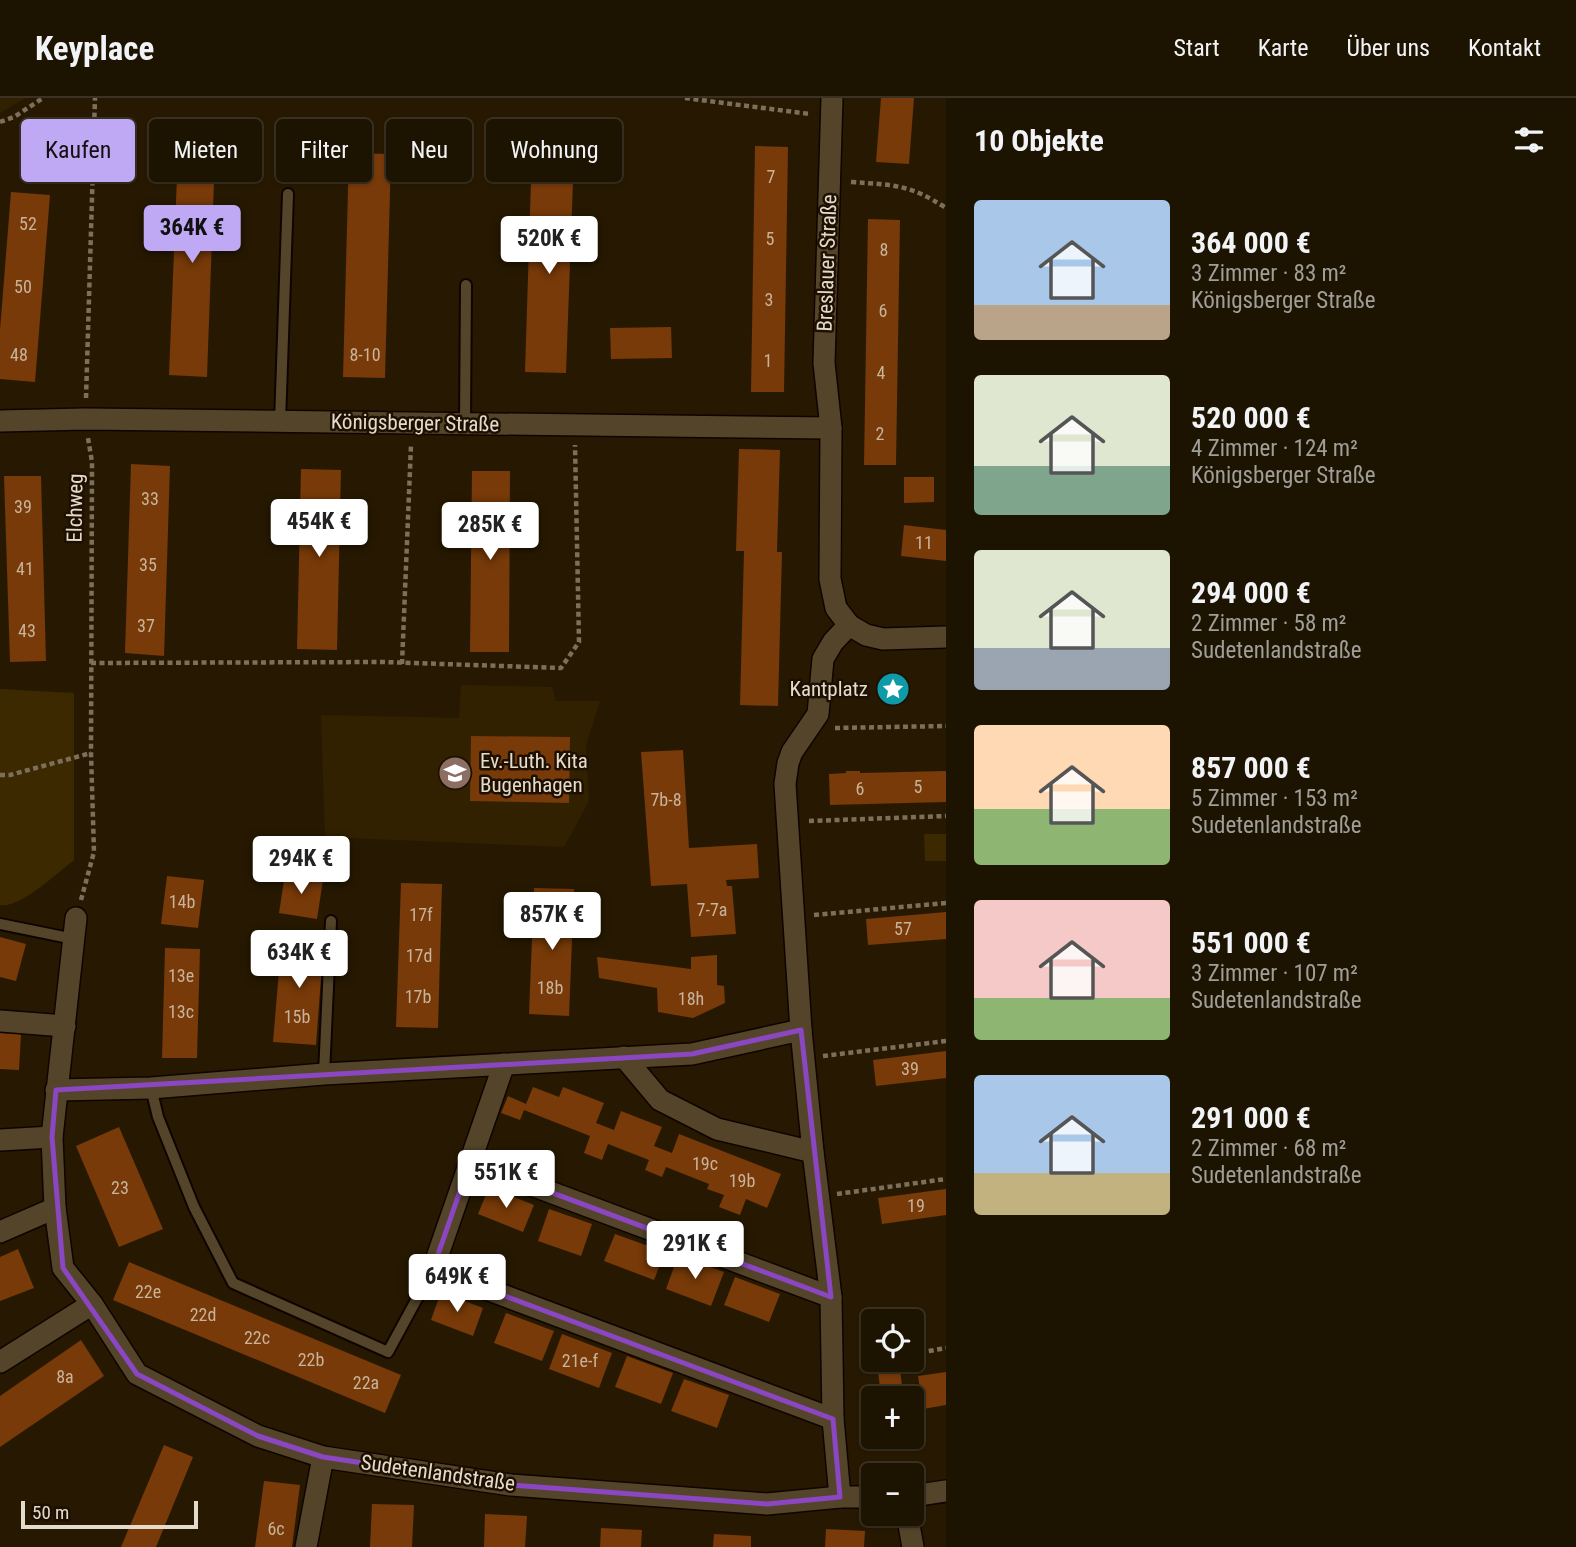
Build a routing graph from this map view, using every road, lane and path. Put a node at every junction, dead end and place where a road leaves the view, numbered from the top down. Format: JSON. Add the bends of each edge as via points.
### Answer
{"nodes":[{"id":1,"x":43,"y":98,"type":"edge"},
{"id":2,"x":95,"y":98,"type":"edge"},
{"id":3,"x":685,"y":98,"type":"edge"},
{"id":4,"x":831,"y":107,"type":"edge"},
{"id":5,"x":0,"y":122,"type":"edge"},
{"id":6,"x":829,"y":180,"type":"junction"},
{"id":7,"x":288,"y":194,"type":"dead end"},
{"id":8,"x":946,"y":208,"type":"edge"},
{"id":9,"x":466,"y":285,"type":"dead end"},
{"id":10,"x":85,"y":419,"type":"junction"},
{"id":11,"x":0,"y":421,"type":"edge"},
{"id":12,"x":280,"y":422,"type":"junction"},
{"id":13,"x":464,"y":423,"type":"junction"},
{"id":14,"x":411,"y":424,"type":"junction"},
{"id":15,"x":575,"y":426,"type":"junction"},
{"id":16,"x":831,"y":428,"type":"junction"},
{"id":17,"x":849,"y":625,"type":"junction"},
{"id":18,"x":946,"y":638,"type":"edge"},
{"id":19,"x":91,"y":663,"type":"junction"},
{"id":20,"x":402,"y":664,"type":"junction"},
{"id":21,"x":946,"y":726,"type":"edge"},
{"id":22,"x":810,"y":728,"type":"junction"},
{"id":23,"x":91,"y":754,"type":"junction"},
{"id":24,"x":0,"y":775,"type":"edge"},
{"id":25,"x":946,"y":816,"type":"edge"},
{"id":26,"x":787,"y":822,"type":"junction"},
{"id":27,"x":946,"y":903,"type":"edge"},
{"id":28,"x":794,"y":917,"type":"junction"},
{"id":29,"x":331,"y":921,"type":"dead end"},
{"id":30,"x":0,"y":924,"type":"edge"},
{"id":31,"x":75,"y":928,"type":"junction"},
{"id":32,"x":0,"y":1021,"type":"edge"},
{"id":33,"x":65,"y":1026,"type":"junction"},
{"id":34,"x":802,"y":1030,"type":"junction"},
{"id":35,"x":946,"y":1041,"type":"edge"},
{"id":36,"x":624,"y":1057,"type":"junction"},
{"id":37,"x":804,"y":1058,"type":"junction"},
{"id":38,"x":504,"y":1064,"type":"junction"},
{"id":39,"x":324,"y":1074,"type":"junction"},
{"id":40,"x":151,"y":1088,"type":"junction"},
{"id":41,"x":56,"y":1090,"type":"junction"},
{"id":42,"x":52,"y":1137,"type":"junction"},
{"id":43,"x":0,"y":1140,"type":"edge"},
{"id":44,"x":813,"y":1152,"type":"junction"},
{"id":45,"x":470,"y":1163,"type":"junction"},
{"id":46,"x":946,"y":1178,"type":"edge"},
{"id":47,"x":819,"y":1197,"type":"junction"},
{"id":48,"x":55,"y":1208,"type":"junction"},
{"id":49,"x":0,"y":1232,"type":"edge"},
{"id":50,"x":433,"y":1269,"type":"junction"},
{"id":51,"x":831,"y":1297,"type":"junction"},
{"id":52,"x":92,"y":1304,"type":"junction"},
{"id":53,"x":946,"y":1348,"type":"edge"},
{"id":54,"x":924,"y":1352,"type":"edge"},
{"id":55,"x":0,"y":1362,"type":"edge"},
{"id":56,"x":833,"y":1419,"type":"junction"},
{"id":57,"x":323,"y":1457,"type":"junction"},
{"id":58,"x":946,"y":1491,"type":"edge"},
{"id":59,"x":924,"y":1494,"type":"edge"},
{"id":60,"x":840,"y":1497,"type":"junction"},
{"id":61,"x":861,"y":1497,"type":"edge"},
{"id":62,"x":909,"y":1526,"type":"edge"},
{"id":63,"x":306,"y":1547,"type":"edge"},
{"id":64,"x":913,"y":1547,"type":"edge"}],
"edges":[{"from":1,"to":5,"type":"path"},
{"from":2,"to":10,"type":"path","name":"Elchweg"},
{"from":3,"to":4,"type":"path"},
{"from":4,"to":6,"type":"street","name":"Breslauer Straße"},
{"from":6,"to":8,"type":"path","via":[[900,185]]},
{"from":6,"to":16,"type":"street","name":"Breslauer Straße","via":[[824,363]]},
{"from":7,"to":12,"type":"lane"},
{"from":9,"to":13,"type":"lane"},
{"from":10,"to":11,"type":"street","name":"Königsberger Straße"},
{"from":10,"to":12,"type":"street","name":"Königsberger Straße"},
{"from":10,"to":19,"type":"path","name":"Elchweg","via":[[92,462]]},
{"from":12,"to":14,"type":"street","name":"Königsberger Straße"},
{"from":13,"to":14,"type":"street","name":"Königsberger Straße"},
{"from":13,"to":15,"type":"street","name":"Königsberger Straße"},
{"from":14,"to":20,"type":"path"},
{"from":15,"to":16,"type":"street","name":"Königsberger Straße"},
{"from":15,"to":20,"type":"path","via":[[579,642],[561,668]]},
{"from":16,"to":17,"type":"street","via":[[830,579],[836,608]]},
{"from":17,"to":18,"type":"street","via":[[883,639]]},
{"from":17,"to":22,"type":"street","via":[[823,659],[818,714]]},
{"from":19,"to":20,"type":"path"},
{"from":19,"to":23,"type":"path","name":"Elchweg"},
{"from":21,"to":22,"type":"path"},
{"from":22,"to":26,"type":"street","via":[[788,763]]},
{"from":23,"to":24,"type":"path"},
{"from":23,"to":31,"type":"path","name":"Elchweg","via":[[94,852]]},
{"from":25,"to":26,"type":"path"},
{"from":26,"to":28,"type":"street"},
{"from":27,"to":28,"type":"path"},
{"from":28,"to":34,"type":"street"},
{"from":29,"to":39,"type":"lane"},
{"from":30,"to":31,"type":"lane"},
{"from":31,"to":33,"type":"street","name":"Sudetenlandstraße"},
{"from":32,"to":33,"type":"street"},
{"from":33,"to":41,"type":"street","name":"Sudetenlandstraße"},
{"from":34,"to":36,"type":"street","via":[[692,1054]]},
{"from":34,"to":37,"type":"street"},
{"from":35,"to":37,"type":"path"},
{"from":36,"to":38,"type":"street"},
{"from":36,"to":44,"type":"street","via":[[660,1100],[717,1129]]},
{"from":37,"to":44,"type":"street"},
{"from":38,"to":39,"type":"street"},
{"from":38,"to":45,"type":"street"},
{"from":39,"to":40,"type":"street"},
{"from":40,"to":41,"type":"street"},
{"from":40,"to":50,"type":"lane","via":[[194,1207],[233,1283],[388,1352]]},
{"from":41,"to":42,"type":"street","name":"Sudetenlandstraße"},
{"from":42,"to":43,"type":"street"},
{"from":42,"to":48,"type":"street","name":"Sudetenlandstraße"},
{"from":44,"to":47,"type":"street"},
{"from":45,"to":50,"type":"street"},
{"from":45,"to":51,"type":"street"},
{"from":46,"to":47,"type":"path"},
{"from":47,"to":51,"type":"street"},
{"from":48,"to":49,"type":"street"},
{"from":48,"to":52,"type":"street","name":"Sudetenlandstraße","via":[[63,1268]]},
{"from":50,"to":56,"type":"street"},
{"from":51,"to":56,"type":"street"},
{"from":52,"to":55,"type":"street"},
{"from":52,"to":57,"type":"street","name":"Sudetenlandstraße","via":[[137,1374],[258,1436]]},
{"from":53,"to":54,"type":"path"},
{"from":56,"to":60,"type":"street"},
{"from":57,"to":60,"type":"street","name":"Sudetenlandstraße","via":[[511,1485],[767,1504]]},
{"from":57,"to":63,"type":"street"},
{"from":58,"to":59,"type":"street"},
{"from":60,"to":61,"type":"street","name":"Sudetenlandstraße"},
{"from":62,"to":64,"type":"street"}]}
